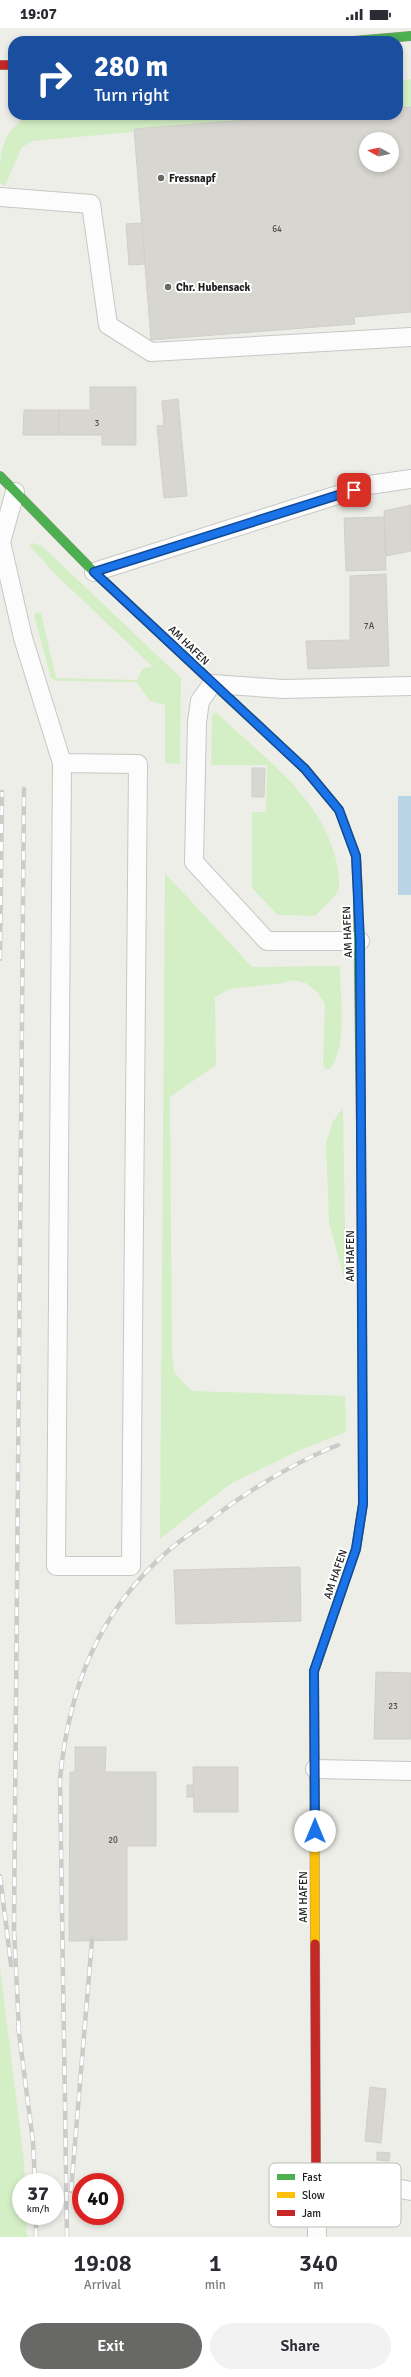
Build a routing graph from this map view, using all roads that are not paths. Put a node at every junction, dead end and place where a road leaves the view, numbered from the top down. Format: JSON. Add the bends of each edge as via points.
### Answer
{"nodes":[{"id":1,"x":0,"y":197,"type":"edge"},
{"id":2,"x":411,"y":337,"type":"edge"},
{"id":3,"x":0,"y":476,"type":"edge"},
{"id":4,"x":411,"y":479,"type":"edge"},
{"id":5,"x":16,"y":492,"type":"junction"},
{"id":6,"x":94,"y":572,"type":"junction"},
{"id":7,"x":212,"y":684,"type":"junction"},
{"id":8,"x":411,"y":686,"type":"edge"},
{"id":9,"x":62,"y":763,"type":"junction"},
{"id":10,"x":360,"y":941,"type":"junction"},
{"id":11,"x":315,"y":1769,"type":"junction"},
{"id":12,"x":411,"y":1771,"type":"edge"},
{"id":13,"x":316,"y":2163,"type":"edge"},
{"id":14,"x":401,"y":2189,"type":"edge"},
{"id":15,"x":411,"y":2191,"type":"edge"},
{"id":16,"x":317,"y":2227,"type":"edge"},
{"id":17,"x":317,"y":2237,"type":"edge"}],
"edges":[{"from":1,"to":2,"type":"lane","via":[[92,204],[108,325],[151,352]]},
{"from":3,"to":5,"type":"street","name":"AM HAFEN"},
{"from":4,"to":6,"type":"lane","via":[[369,485]]},
{"from":5,"to":6,"type":"street","name":"AM HAFEN"},
{"from":5,"to":9,"type":"lane","via":[[1,542],[23,638]]},
{"from":6,"to":7,"type":"street","name":"AM HAFEN"},
{"from":7,"to":8,"type":"lane","via":[[283,689]]},
{"from":7,"to":10,"type":"street","name":"AM HAFEN","via":[[305,769],[339,810],[356,856]]},
{"from":7,"to":10,"type":"lane","via":[[200,701],[197,722],[194,862],[267,941]]},
{"from":9,"to":9,"type":"lane","via":[[56,1566],[131,1566],[138,764]]},
{"from":10,"to":11,"type":"street","name":"AM HAFEN","via":[[363,1504],[356,1549],[314,1671]]},
{"from":11,"to":12,"type":"lane"},
{"from":11,"to":13,"type":"street","name":"AM HAFEN"},
{"from":14,"to":15,"type":"lane"},
{"from":16,"to":17,"type":"lane"}]}
